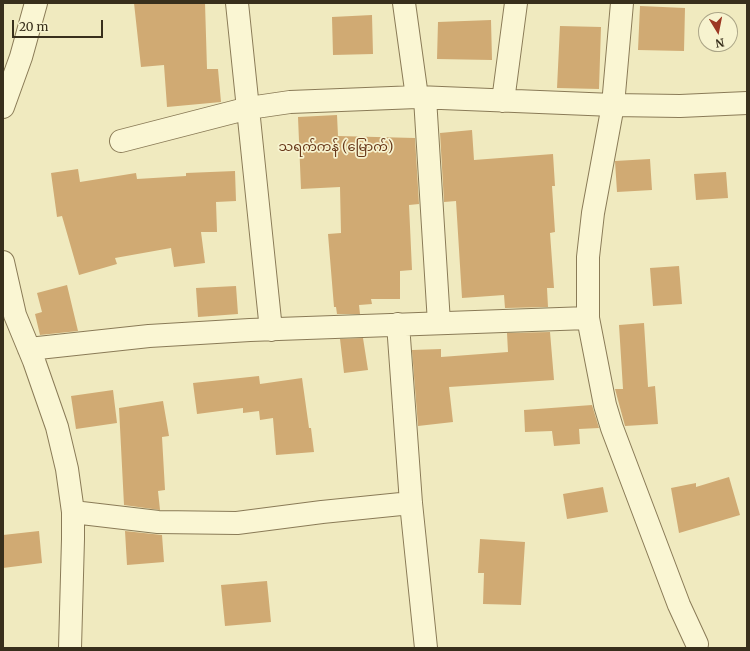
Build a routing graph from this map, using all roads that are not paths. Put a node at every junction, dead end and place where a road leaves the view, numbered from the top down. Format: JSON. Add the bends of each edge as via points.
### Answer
{"nodes":[{"id":1,"x":36,"y":3,"type":"edge"},
{"id":2,"x":238,"y":3,"type":"edge"},
{"id":3,"x":404,"y":3,"type":"edge"},
{"id":4,"x":516,"y":3,"type":"edge"},
{"id":5,"x":622,"y":3,"type":"edge"},
{"id":6,"x":421,"y":97,"type":"junction"},
{"id":7,"x":503,"y":101,"type":"junction"},
{"id":8,"x":747,"y":103,"type":"edge"},
{"id":9,"x":613,"y":105,"type":"junction"},
{"id":10,"x":3,"y":107,"type":"edge"},
{"id":11,"x":249,"y":108,"type":"junction"},
{"id":12,"x":121,"y":141,"type":"dead end"},
{"id":13,"x":3,"y":262,"type":"edge"},
{"id":14,"x":588,"y":318,"type":"junction"},
{"id":15,"x":438,"y":323,"type":"junction"},
{"id":16,"x":398,"y":324,"type":"junction"},
{"id":17,"x":271,"y":330,"type":"junction"},
{"id":18,"x":29,"y":349,"type":"junction"},
{"id":19,"x":411,"y":503,"type":"junction"},
{"id":20,"x":73,"y":512,"type":"junction"},
{"id":21,"x":697,"y":644,"type":"dead end"},
{"id":22,"x":70,"y":648,"type":"edge"},
{"id":23,"x":426,"y":648,"type":"edge"}],
"edges":[{"from":1,"to":10,"type":"street"},
{"from":2,"to":11,"type":"street"},
{"from":3,"to":6,"type":"street"},
{"from":4,"to":7,"type":"street"},
{"from":5,"to":9,"type":"street"},
{"from":6,"to":7,"type":"street"},
{"from":6,"to":11,"type":"street","via":[[290,102]]},
{"from":6,"to":15,"type":"street"},
{"from":7,"to":9,"type":"street"},
{"from":8,"to":9,"type":"street"},
{"from":9,"to":14,"type":"street","via":[[592,221],[588,257]]},
{"from":11,"to":12,"type":"street"},
{"from":11,"to":17,"type":"street"},
{"from":13,"to":18,"type":"street","via":[[15,315]]},
{"from":14,"to":15,"type":"street"},
{"from":14,"to":21,"type":"street","via":[[612,428],[679,605]]},
{"from":15,"to":16,"type":"street"},
{"from":16,"to":17,"type":"street"},
{"from":16,"to":19,"type":"street"},
{"from":17,"to":18,"type":"street","via":[[149,336]]},
{"from":18,"to":20,"type":"street","via":[[57,427],[67,468]]},
{"from":19,"to":20,"type":"street","via":[[237,523],[158,522]]},
{"from":19,"to":23,"type":"street"},
{"from":20,"to":22,"type":"street"}]}
